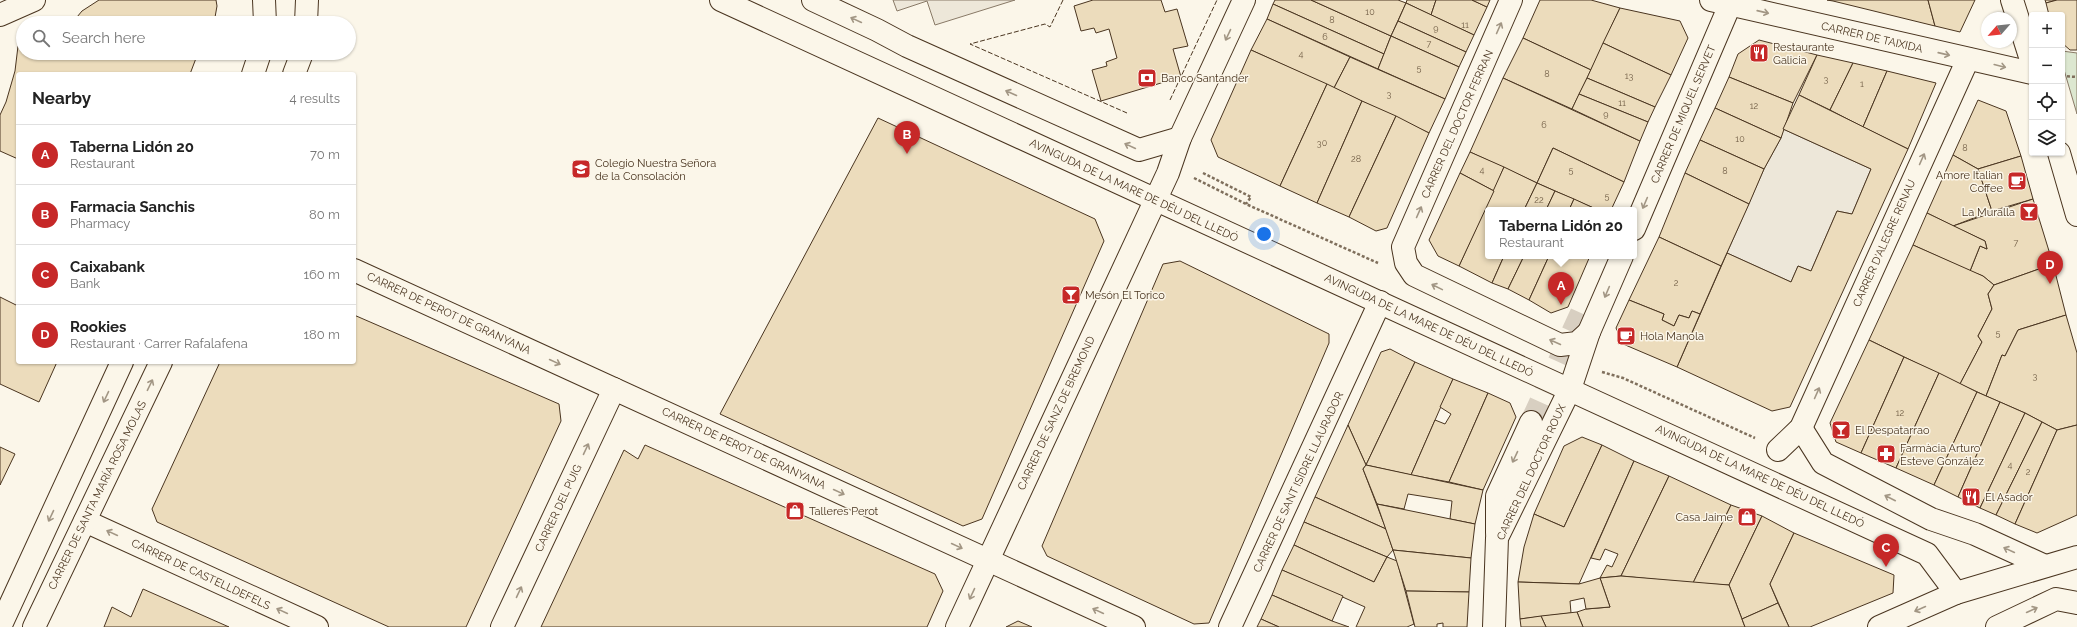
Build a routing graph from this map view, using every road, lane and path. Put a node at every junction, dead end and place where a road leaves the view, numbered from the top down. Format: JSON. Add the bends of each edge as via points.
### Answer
{"nodes":[{"id":1,"x":34,"y":0,"type":"edge"},
{"id":2,"x":264,"y":0,"type":"edge"},
{"id":3,"x":307,"y":0,"type":"edge"},
{"id":4,"x":721,"y":0,"type":"edge"},
{"id":5,"x":813,"y":0,"type":"edge"},
{"id":6,"x":1244,"y":0,"type":"edge"},
{"id":7,"x":1511,"y":0,"type":"edge"},
{"id":8,"x":2012,"y":0,"type":"edge"},
{"id":9,"x":1725,"y":1,"type":"edge"},
{"id":10,"x":0,"y":15,"type":"edge"},
{"id":11,"x":265,"y":16,"type":"edge"},
{"id":12,"x":306,"y":16,"type":"edge"},
{"id":13,"x":2029,"y":54,"type":"edge"},
{"id":14,"x":1968,"y":59,"type":"junction"},
{"id":15,"x":258,"y":60,"type":"edge"},
{"id":16,"x":299,"y":60,"type":"edge"},
{"id":17,"x":254,"y":72,"type":"edge"},
{"id":18,"x":295,"y":72,"type":"edge"},
{"id":19,"x":2029,"y":72,"type":"edge"},
{"id":20,"x":2065,"y":76,"type":"edge"},
{"id":21,"x":2077,"y":77,"type":"edge"},
{"id":22,"x":1180,"y":138,"type":"junction"},
{"id":23,"x":2060,"y":156,"type":"edge"},
{"id":24,"x":1203,"y":173,"type":"dead end"},
{"id":25,"x":1155,"y":199,"type":"junction"},
{"id":26,"x":1246,"y":204,"type":"dead end"},
{"id":27,"x":2077,"y":215,"type":"edge"},
{"id":28,"x":1637,"y":221,"type":"edge"},
{"id":29,"x":1606,"y":259,"type":"edge"},
{"id":30,"x":1621,"y":259,"type":"edge"},
{"id":31,"x":356,"y":271,"type":"edge"},
{"id":32,"x":1380,"y":302,"type":"junction"},
{"id":33,"x":1581,"y":313,"type":"tunnel mouth"},
{"id":34,"x":1589,"y":332,"type":"junction"},
{"id":35,"x":121,"y":364,"type":"edge"},
{"id":36,"x":160,"y":364,"type":"edge"},
{"id":37,"x":614,"y":389,"type":"junction"},
{"id":38,"x":1570,"y":389,"type":"junction"},
{"id":39,"x":1531,"y":422,"type":"tunnel mouth"},
{"id":40,"x":1801,"y":428,"type":"junction"},
{"id":41,"x":1778,"y":450,"type":"dead end"},
{"id":42,"x":85,"y":521,"type":"junction"},
{"id":43,"x":1497,"y":538,"type":"junction"},
{"id":44,"x":2077,"y":557,"type":"edge"},
{"id":45,"x":988,"y":560,"type":"junction"},
{"id":46,"x":2045,"y":566,"type":"junction"},
{"id":47,"x":1956,"y":593,"type":"junction"},
{"id":48,"x":2075,"y":603,"type":"edge"},
{"id":49,"x":0,"y":627,"type":"edge"},
{"id":50,"x":34,"y":627,"type":"edge"},
{"id":51,"x":317,"y":627,"type":"edge"},
{"id":52,"x":502,"y":627,"type":"edge"},
{"id":53,"x":957,"y":627,"type":"edge"},
{"id":54,"x":1134,"y":627,"type":"edge"},
{"id":55,"x":1230,"y":627,"type":"edge"},
{"id":56,"x":1494,"y":627,"type":"edge"},
{"id":57,"x":1879,"y":627,"type":"edge"},
{"id":58,"x":1997,"y":627,"type":"edge"}],
"edges":[{"from":1,"to":10,"type":"street"},
{"from":2,"to":11,"type":"street"},
{"from":3,"to":12,"type":"street"},
{"from":4,"to":25,"type":"street","name":"AVINGUDA DE LA MARE DE DÉU DEL LLEDÓ"},
{"from":22,"to":5,"type":"street","one_way":true,"via":[[1140,150],[907,46],[881,23]]},
{"from":6,"to":22,"type":"street","name":"CARRER DE SANZ DE BREMOND","one_way":true},
{"from":34,"to":7,"type":"street","name":"CARRER DEL DOCTOR FERRAN","one_way":true,"via":[[1577,343],[1560,345],[1414,275],[1406,263],[1403,247]]},
{"from":8,"to":13,"type":"street"},
{"from":9,"to":14,"type":"street","name":"CARRER DE TAIXIDA","one_way":true},
{"from":9,"to":28,"type":"street","name":"CARRER DE MIQUEL SERVET","one_way":true},
{"from":14,"to":19,"type":"street","name":"CARRER DE TAIXIDA","one_way":true},
{"from":40,"to":14,"type":"street","name":"CARRER D'ALEGRE RENAU","one_way":true},
{"from":15,"to":17,"type":"street"},
{"from":16,"to":18,"type":"street"},
{"from":20,"to":21,"type":"path"},
{"from":22,"to":25,"type":"street","name":"CARRER DE SANZ DE BREMOND","via":[[1168,173]]},
{"from":23,"to":27,"type":"street"},
{"from":24,"to":26,"type":"path","via":[[1251,197]]},
{"from":25,"to":32,"type":"street","name":"AVINGUDA DE LA MARE DE DÉU DEL LLEDÓ"},
{"from":25,"to":45,"type":"street","name":"CARRER DE SANZ DE BREMOND"},
{"from":29,"to":33,"type":"street"},
{"from":30,"to":34,"type":"street","one_way":true},
{"from":31,"to":37,"type":"street","name":"CARRER DE PEROT DE GRANYANA","one_way":true},
{"from":32,"to":38,"type":"street","name":"AVINGUDA DE LA MARE DE DÉU DEL LLEDÓ"},
{"from":32,"to":55,"type":"street","name":"CARRER DE SANT ISIDRE LLAURADOR"},
{"from":34,"to":38,"type":"street"},
{"from":35,"to":49,"type":"street","one_way":true},
{"from":42,"to":36,"type":"street","name":"CARRER DE SANTA MARÍA ROSA MOLAS","one_way":true},
{"from":37,"to":45,"type":"street","name":"CARRER DE PEROT DE GRANYANA","one_way":true},
{"from":52,"to":37,"type":"street","name":"CARRER DEL PUIG","one_way":true},
{"from":38,"to":43,"type":"street","name":"CARRER DEL DOCTOR ROUX"},
{"from":38,"to":47,"type":"street","name":"AVINGUDA DE LA MARE DE DÉU DEL LLEDÓ","via":[[1928,554]]},
{"from":39,"to":43,"type":"street","one_way":true,"via":[[1497,496]]},
{"from":40,"to":41,"type":"street"},
{"from":46,"to":40,"type":"street","one_way":true,"via":[[1975,534],[1931,519],[1822,463]]},
{"from":42,"to":50,"type":"street","name":"CARRER DE SANTA MARÍA ROSA MOLAS"},
{"from":51,"to":42,"type":"street","name":"CARRER DE CASTELLDEFELS","one_way":true},
{"from":43,"to":56,"type":"street","name":"CARRER DEL DOCTOR ROUX"},
{"from":44,"to":46,"type":"street"},
{"from":45,"to":53,"type":"street","name":"CARRER DE SANZ DE BREMOND","one_way":true},
{"from":54,"to":45,"type":"street","name":"CARRER DE PEROT DE GRANYANA","one_way":true},
{"from":46,"to":47,"type":"street"},
{"from":47,"to":57,"type":"street","one_way":true},
{"from":58,"to":48,"type":"street","one_way":true,"via":[[2056,599]]}]}
